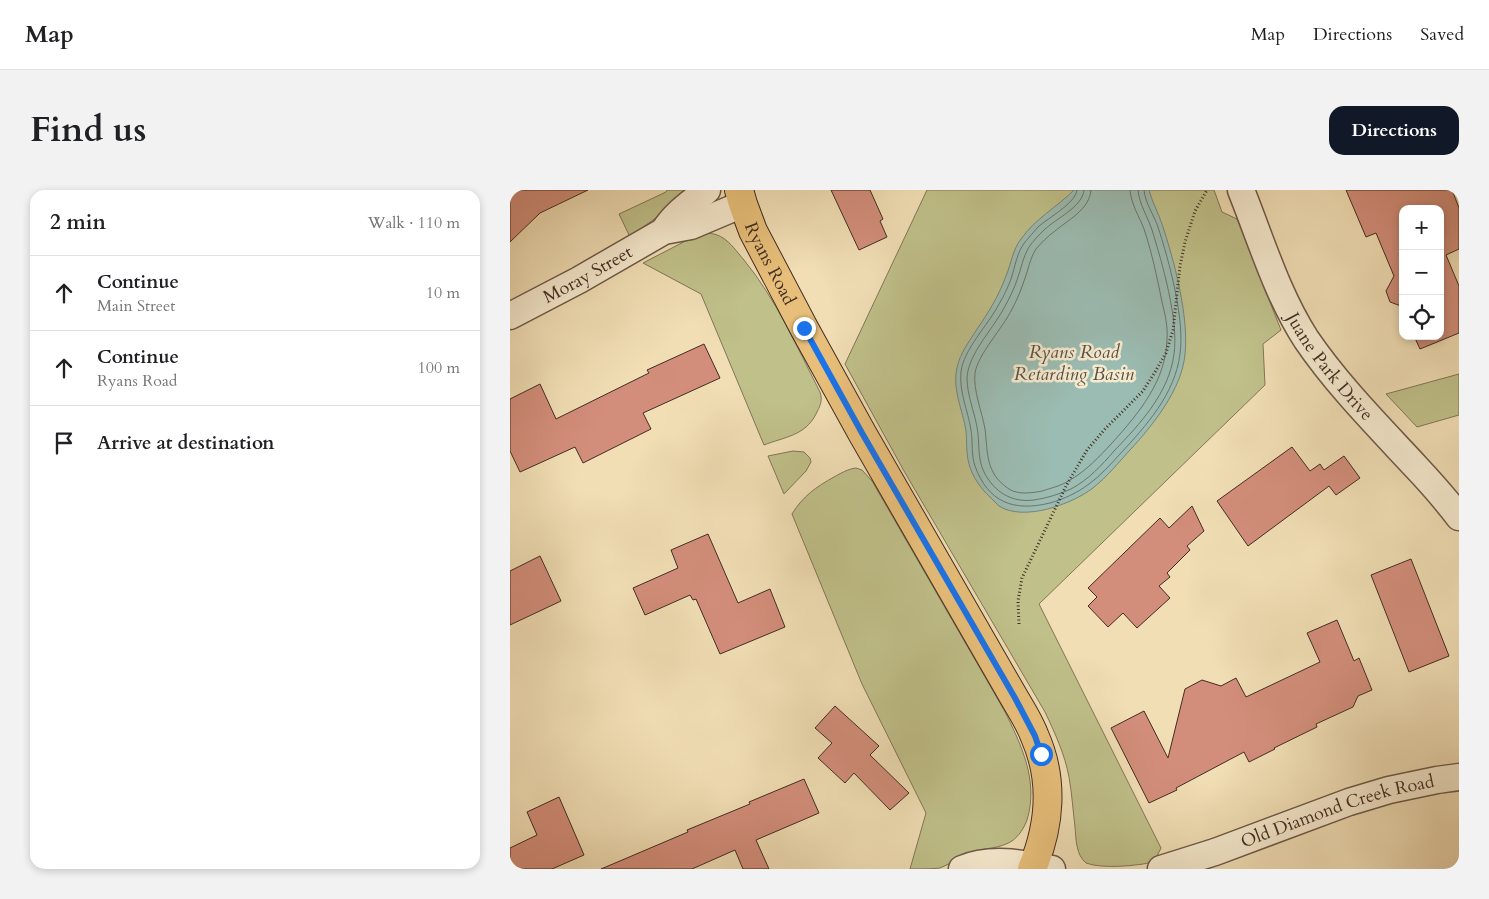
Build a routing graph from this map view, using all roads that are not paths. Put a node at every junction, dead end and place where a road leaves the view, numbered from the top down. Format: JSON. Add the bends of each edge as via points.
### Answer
{"nodes":[{"id":1,"x":707,"y":190,"type":"edge"},
{"id":2,"x":1241,"y":190,"type":"edge"},
{"id":3,"x":741,"y":197,"type":"edge"},
{"id":4,"x":664,"y":231,"type":"junction"},
{"id":5,"x":510,"y":316,"type":"edge"},
{"id":6,"x":1459,"y":518,"type":"edge"},
{"id":7,"x":1459,"y":777,"type":"edge"},
{"id":8,"x":980,"y":867,"type":"edge"},
{"id":9,"x":1039,"y":868,"type":"edge"},
{"id":10,"x":1161,"y":869,"type":"edge"}],
"edges":[{"from":1,"to":4,"type":"street","name":"Moray Street","via":[[669,222]]},
{"from":2,"to":6,"type":"street","name":"Juane Park Drive","via":[[1280,289],[1307,340],[1346,390]]},
{"from":3,"to":4,"type":"street","name":"Moray Street","via":[[690,226]]},
{"from":3,"to":9,"type":"main road","name":"Ryans Road","via":[[753,231],[809,337],[1035,736],[1048,781],[1048,808],[1040,844]]},
{"from":4,"to":5,"type":"street","name":"Moray Street"},
{"from":7,"to":10,"type":"street","name":"Old Diamond Creek Road","via":[[1398,788],[1357,800]]},
{"from":8,"to":9,"type":"street","via":[[1014,862]]}]}
